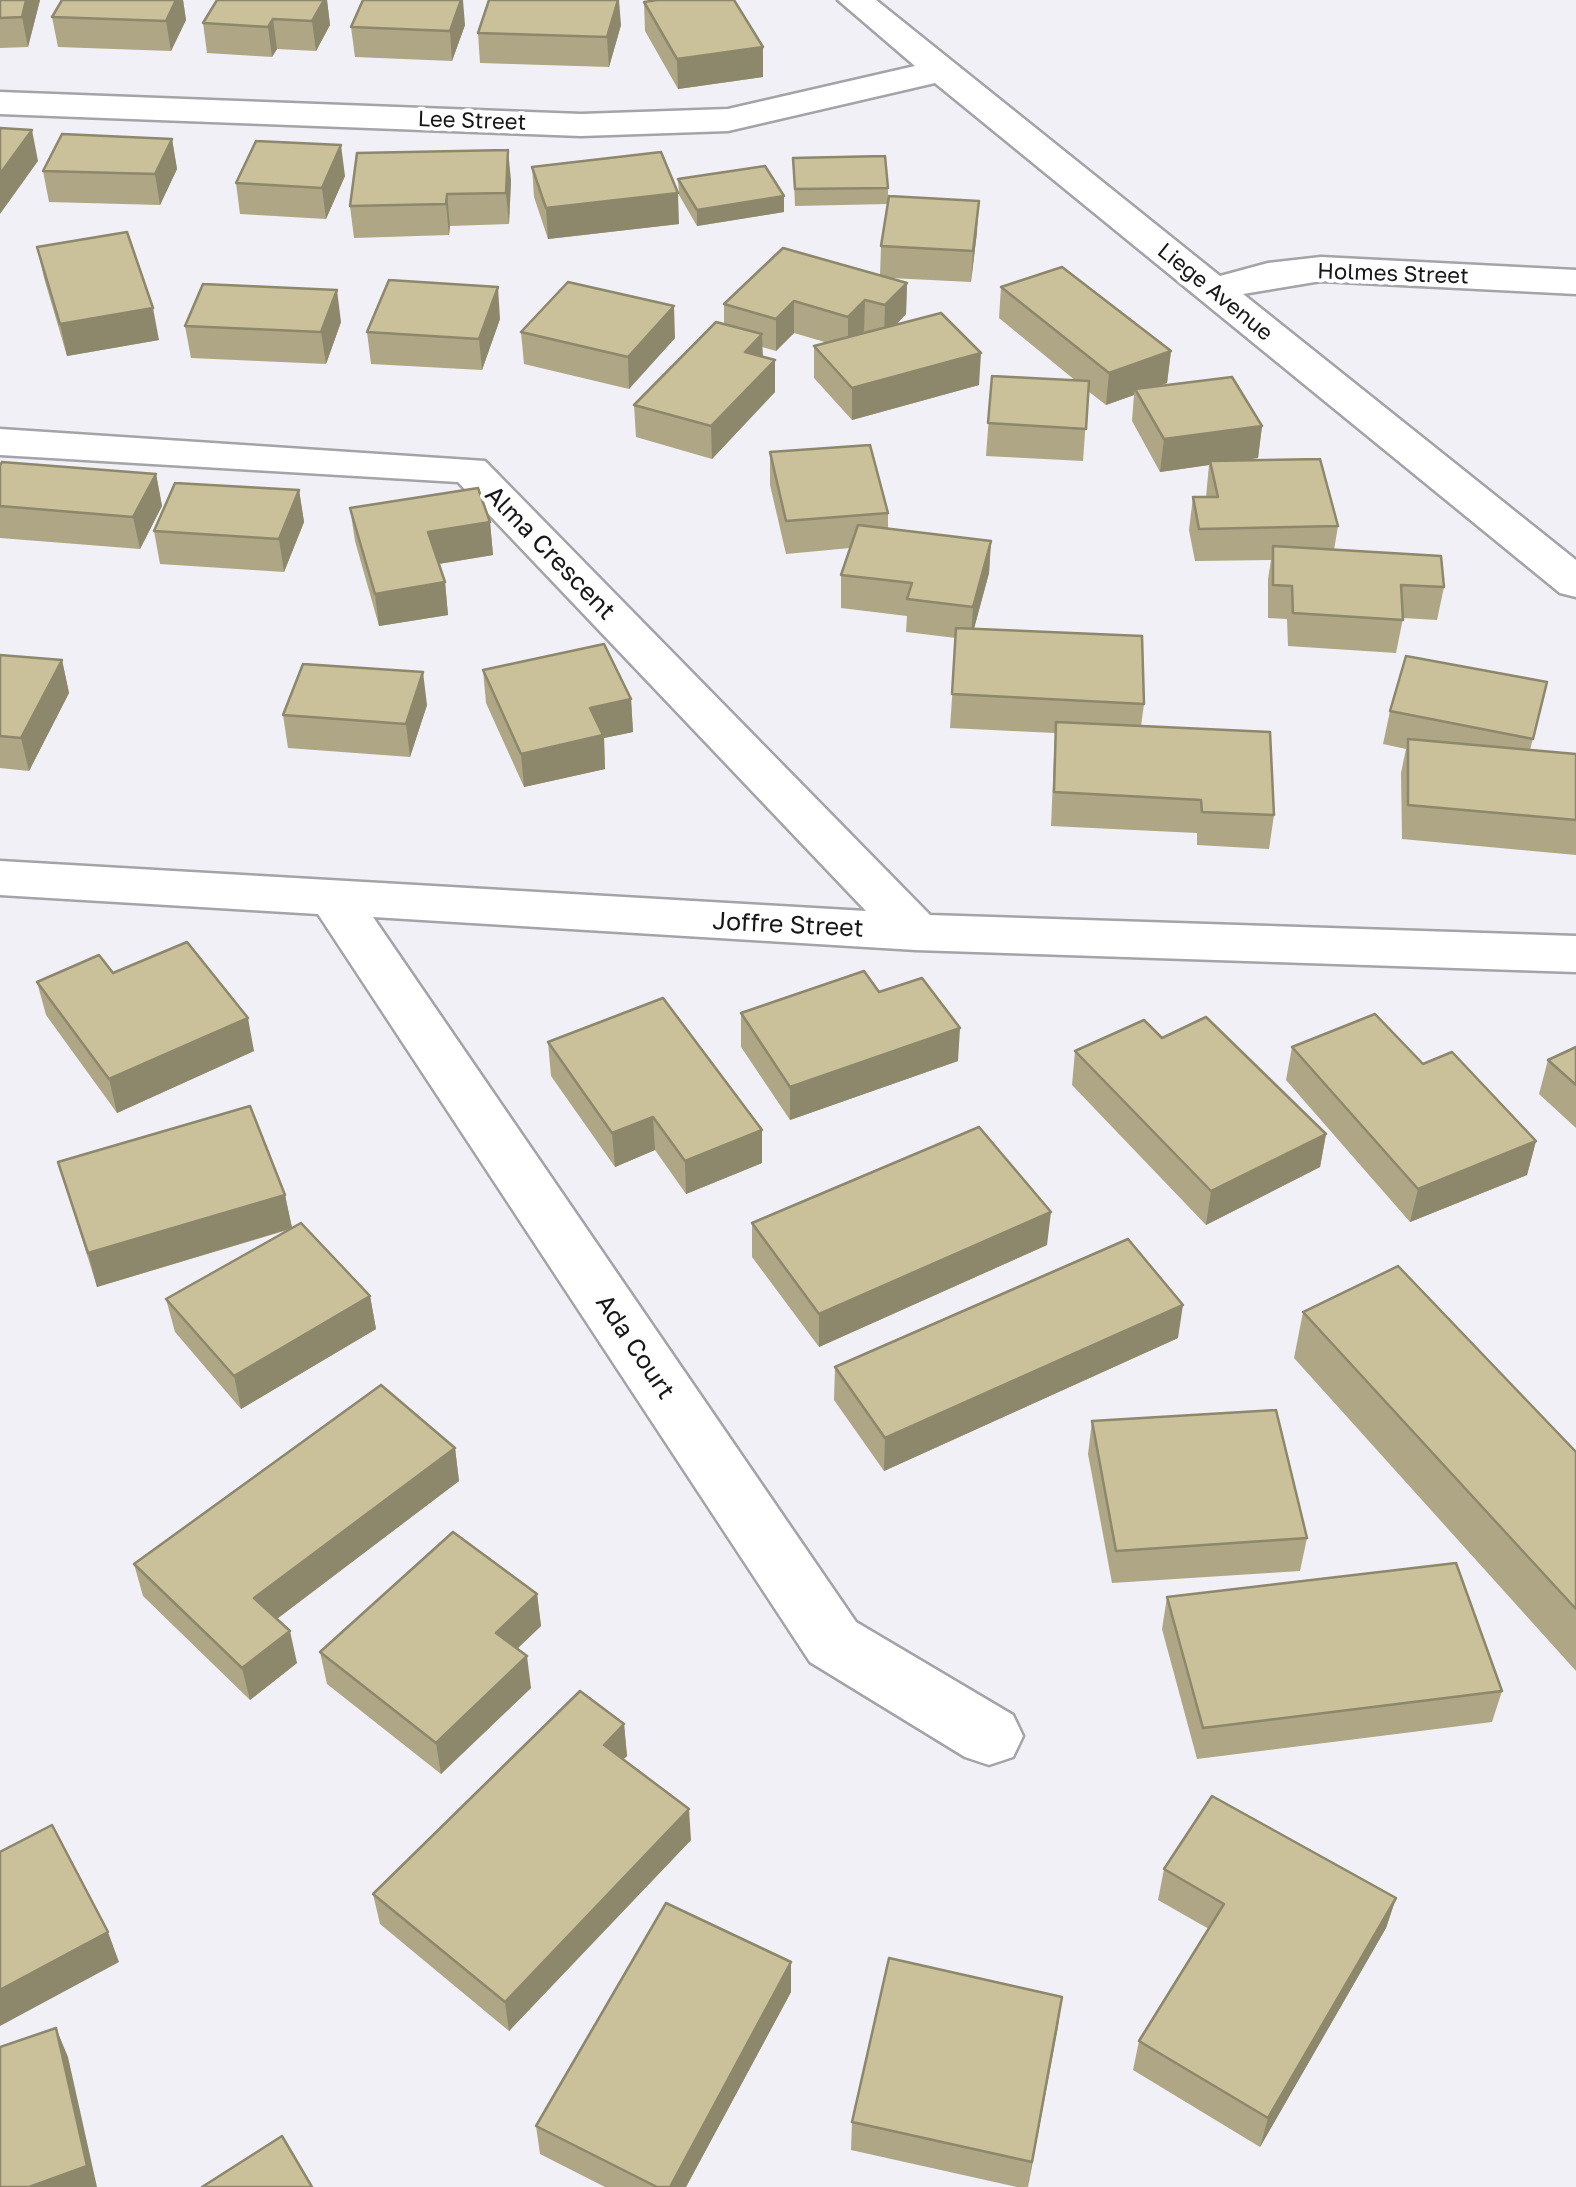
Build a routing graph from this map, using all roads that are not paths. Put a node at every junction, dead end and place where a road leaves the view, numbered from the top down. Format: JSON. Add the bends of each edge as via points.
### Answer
{"nodes":[{"id":1,"x":854,"y":0,"type":"edge"},
{"id":2,"x":939,"y":71,"type":"junction"},
{"id":3,"x":0,"y":103,"type":"edge"},
{"id":4,"x":1576,"y":282,"type":"edge"},
{"id":5,"x":1212,"y":290,"type":"junction"},
{"id":6,"x":0,"y":442,"type":"edge"},
{"id":7,"x":1576,"y":583,"type":"edge"},
{"id":8,"x":0,"y":878,"type":"edge"},
{"id":9,"x":335,"y":900,"type":"junction"},
{"id":10,"x":916,"y":932,"type":"junction"},
{"id":11,"x":1576,"y":954,"type":"edge"},
{"id":12,"x":989,"y":1736,"type":"dead end"}],
"edges":[{"from":1,"to":2,"type":"street","name":"Liege Avenue"},
{"from":2,"to":3,"type":"street","name":"Lee Street","via":[[728,120],[581,126]]},
{"from":2,"to":5,"type":"street","name":"Liege Avenue"},
{"from":4,"to":5,"type":"street","name":"Holmes Street","via":[[1321,269]]},
{"from":5,"to":7,"type":"street","name":"Liege Avenue"},
{"from":6,"to":10,"type":"street","name":"Alma Crescent","via":[[470,470]]},
{"from":8,"to":9,"type":"street","name":"Joffre Street"},
{"from":9,"to":10,"type":"street","name":"Joffre Street"},
{"from":9,"to":12,"type":"street","name":"Ada Court","via":[[832,1642]]},
{"from":10,"to":11,"type":"street","name":"Joffre Street"}]}
